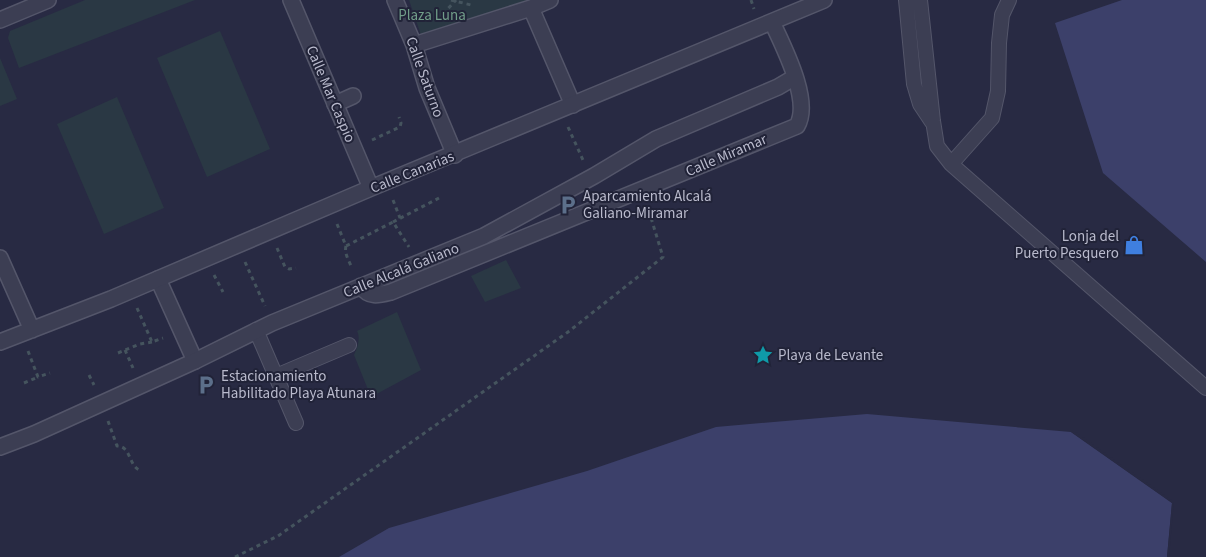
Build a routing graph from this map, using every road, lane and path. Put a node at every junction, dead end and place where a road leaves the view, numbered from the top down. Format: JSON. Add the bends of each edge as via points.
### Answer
{"nodes":[{"id":1,"x":48,"y":0,"type":"edge"},
{"id":2,"x":290,"y":0,"type":"edge"},
{"id":3,"x":395,"y":0,"type":"edge"},
{"id":4,"x":550,"y":0,"type":"edge"},
{"id":5,"x":824,"y":0,"type":"edge"},
{"id":6,"x":898,"y":0,"type":"edge"},
{"id":7,"x":920,"y":0,"type":"edge"},
{"id":8,"x":1010,"y":0,"type":"edge"},
{"id":9,"x":907,"y":6,"type":"edge"},
{"id":10,"x":531,"y":8,"type":"junction"},
{"id":11,"x":0,"y":20,"type":"edge"},
{"id":12,"x":772,"y":22,"type":"junction"},
{"id":13,"x":414,"y":45,"type":"junction"},
{"id":14,"x":795,"y":77,"type":"junction"},
{"id":15,"x":354,"y":96,"type":"dead end"},
{"id":16,"x":335,"y":104,"type":"junction"},
{"id":17,"x":567,"y":108,"type":"junction"},
{"id":18,"x":399,"y":117,"type":"dead end"},
{"id":19,"x":934,"y":124,"type":"junction"},
{"id":20,"x":353,"y":148,"type":"junction"},
{"id":21,"x":455,"y":155,"type":"junction"},
{"id":22,"x":951,"y":164,"type":"junction"},
{"id":23,"x":590,"y":178,"type":"junction"},
{"id":24,"x":371,"y":188,"type":"junction"},
{"id":25,"x":642,"y":190,"type":"junction"},
{"id":26,"x":439,"y":198,"type":"dead end"},
{"id":27,"x":329,"y":206,"type":"junction"},
{"id":28,"x":393,"y":222,"type":"junction"},
{"id":29,"x":270,"y":232,"type":"junction"},
{"id":30,"x":237,"y":245,"type":"junction"},
{"id":31,"x":0,"y":258,"type":"edge"},
{"id":32,"x":418,"y":263,"type":"junction"},
{"id":33,"x":296,"y":268,"type":"dead end"},
{"id":34,"x":158,"y":279,"type":"junction"},
{"id":35,"x":361,"y":286,"type":"junction"},
{"id":36,"x":129,"y":291,"type":"junction"},
{"id":37,"x":272,"y":323,"type":"junction"},
{"id":38,"x":181,"y":330,"type":"junction"},
{"id":39,"x":256,"y":330,"type":"junction"},
{"id":40,"x":27,"y":332,"type":"junction"},
{"id":41,"x":0,"y":342,"type":"edge"},
{"id":42,"x":152,"y":342,"type":"junction"},
{"id":43,"x":349,"y":345,"type":"dead end"},
{"id":44,"x":118,"y":353,"type":"dead end"},
{"id":45,"x":195,"y":362,"type":"junction"},
{"id":46,"x":50,"y":372,"type":"dead end"},
{"id":47,"x":89,"y":375,"type":"dead end"},
{"id":48,"x":276,"y":376,"type":"junction"},
{"id":49,"x":38,"y":377,"type":"junction"},
{"id":50,"x":24,"y":383,"type":"dead end"},
{"id":51,"x":1206,"y":388,"type":"edge"},
{"id":52,"x":103,"y":403,"type":"junction"},
{"id":53,"x":296,"y":423,"type":"dead end"},
{"id":54,"x":0,"y":447,"type":"edge"},
{"id":55,"x":142,"y":471,"type":"dead end"},
{"id":56,"x":235,"y":557,"type":"edge"}],
"edges":[{"from":1,"to":11,"type":"street"},
{"from":2,"to":16,"type":"street","name":"Calle Mar Caspio"},
{"from":3,"to":13,"type":"street","name":"Calle Saturno"},
{"from":4,"to":10,"type":"street"},
{"from":5,"to":12,"type":"street","name":"Calle Canarias"},
{"from":6,"to":9,"type":"lane"},
{"from":7,"to":19,"type":"lane"},
{"from":8,"to":22,"type":"lane","via":[[1002,15],[998,92],[992,118]]},
{"from":9,"to":19,"type":"lane","via":[[914,84],[920,104]]},
{"from":10,"to":13,"type":"street"},
{"from":10,"to":17,"type":"street"},
{"from":12,"to":14,"type":"street","name":"Calle Miramar"},
{"from":12,"to":17,"type":"street","name":"Calle Canarias"},
{"from":13,"to":21,"type":"street","name":"Calle Saturno","via":[[424,80]]},
{"from":14,"to":23,"type":"street","name":"Calle Alcalá Galiano","via":[[656,139]]},
{"from":14,"to":25,"type":"street","name":"Calle Miramar","via":[[801,106],[797,126]]},
{"from":15,"to":16,"type":"street"},
{"from":16,"to":20,"type":"street","name":"Calle Mar Caspio"},
{"from":17,"to":21,"type":"street","name":"Calle Canarias"},
{"from":17,"to":23,"type":"path"},
{"from":18,"to":20,"type":"path","via":[[399,129]]},
{"from":19,"to":22,"type":"lane","via":[[937,146]]},
{"from":20,"to":24,"type":"street","name":"Calle Mar Caspio"},
{"from":21,"to":24,"type":"street","name":"Calle Canarias"},
{"from":22,"to":51,"type":"lane"},
{"from":23,"to":32,"type":"street","name":"Calle Alcalá Galiano","via":[[484,236]]},
{"from":24,"to":27,"type":"street","name":"Calle Canarias"},
{"from":25,"to":35,"type":"street","name":"Calle Miramar","via":[[391,292],[373,296]]},
{"from":25,"to":56,"type":"path","via":[[663,257],[568,332],[286,530]]},
{"from":26,"to":28,"type":"path"},
{"from":27,"to":28,"type":"path","via":[[346,246]]},
{"from":27,"to":29,"type":"street","name":"Calle Canarias"},
{"from":28,"to":32,"type":"path"},
{"from":29,"to":30,"type":"street","name":"Calle Canarias"},
{"from":29,"to":33,"type":"path","via":[[285,267]]},
{"from":30,"to":34,"type":"street","name":"Calle Canarias"},
{"from":30,"to":37,"type":"path"},
{"from":31,"to":40,"type":"street"},
{"from":32,"to":35,"type":"street","name":"Calle Alcalá Galiano"},
{"from":34,"to":36,"type":"street","name":"Calle Canarias"},
{"from":34,"to":38,"type":"street"},
{"from":35,"to":37,"type":"street","name":"Calle Alcalá Galiano"},
{"from":36,"to":40,"type":"street","name":"Calle Canarias"},
{"from":36,"to":42,"type":"path"},
{"from":37,"to":39,"type":"street","name":"Calle Alcalá Galiano"},
{"from":38,"to":42,"type":"path"},
{"from":38,"to":45,"type":"street"},
{"from":39,"to":45,"type":"street","name":"Calle Alcalá Galiano"},
{"from":39,"to":48,"type":"lane"},
{"from":40,"to":41,"type":"street","name":"Calle Canarias"},
{"from":40,"to":49,"type":"path"},
{"from":42,"to":44,"type":"path"},
{"from":43,"to":48,"type":"lane"},
{"from":45,"to":52,"type":"street","name":"Calle Alcalá Galiano"},
{"from":46,"to":49,"type":"path"},
{"from":47,"to":52,"type":"path"},
{"from":48,"to":53,"type":"lane"},
{"from":49,"to":50,"type":"path"},
{"from":52,"to":54,"type":"street","name":"Calle Alcalá Galiano"},
{"from":52,"to":55,"type":"path","via":[[115,443],[125,449],[134,467]]}]}
